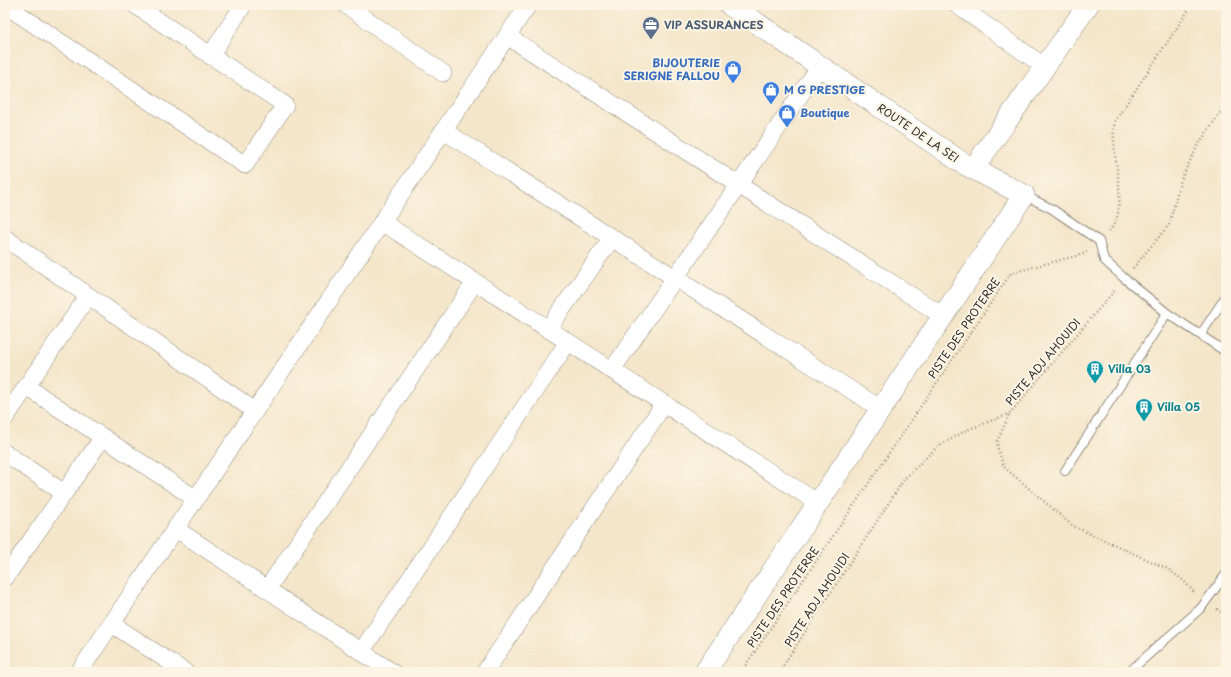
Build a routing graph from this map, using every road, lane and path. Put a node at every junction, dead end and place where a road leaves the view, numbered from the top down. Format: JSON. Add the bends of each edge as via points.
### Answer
{"nodes":[{"id":1,"x":135,"y":5,"type":"edge"},
{"id":2,"x":346,"y":5,"type":"edge"},
{"id":3,"x":528,"y":5,"type":"edge"},
{"id":4,"x":730,"y":5,"type":"edge"},
{"id":5,"x":957,"y":5,"type":"edge"},
{"id":6,"x":1088,"y":5,"type":"edge"},
{"id":7,"x":1192,"y":5,"type":"edge"},
{"id":8,"x":242,"y":7,"type":"dead end"},
{"id":9,"x":8,"y":8,"type":"edge"},
{"id":10,"x":508,"y":36,"type":"junction"},
{"id":11,"x":210,"y":56,"type":"junction"},
{"id":12,"x":820,"y":66,"type":"junction"},
{"id":13,"x":1045,"y":67,"type":"junction"},
{"id":14,"x":443,"y":73,"type":"dead end"},
{"id":15,"x":1226,"y":104,"type":"edge"},
{"id":16,"x":444,"y":131,"type":"junction"},
{"id":17,"x":973,"y":169,"type":"junction"},
{"id":18,"x":738,"y":185,"type":"junction"},
{"id":19,"x":1024,"y":195,"type":"junction"},
{"id":20,"x":382,"y":222,"type":"junction"},
{"id":21,"x":5,"y":238,"type":"edge"},
{"id":22,"x":612,"y":238,"type":"junction"},
{"id":23,"x":1099,"y":241,"type":"junction"},
{"id":24,"x":675,"y":278,"type":"junction"},
{"id":25,"x":1124,"y":278,"type":"junction"},
{"id":26,"x":476,"y":282,"type":"junction"},
{"id":27,"x":88,"y":296,"type":"junction"},
{"id":28,"x":1226,"y":296,"type":"edge"},
{"id":29,"x":1167,"y":313,"type":"junction"},
{"id":30,"x":943,"y":316,"type":"junction"},
{"id":31,"x":548,"y":329,"type":"junction"},
{"id":32,"x":1201,"y":334,"type":"junction"},
{"id":33,"x":568,"y":342,"type":"junction"},
{"id":34,"x":1226,"y":352,"type":"edge"},
{"id":35,"x":612,"y":370,"type":"junction"},
{"id":36,"x":27,"y":387,"type":"junction"},
{"id":37,"x":664,"y":404,"type":"junction"},
{"id":38,"x":881,"y":409,"type":"junction"},
{"id":39,"x":255,"y":411,"type":"junction"},
{"id":40,"x":1009,"y":414,"type":"junction"},
{"id":41,"x":5,"y":418,"type":"edge"},
{"id":42,"x":103,"y":437,"type":"junction"},
{"id":43,"x":5,"y":453,"type":"edge"},
{"id":44,"x":1065,"y":472,"type":"dead end"},
{"id":45,"x":64,"y":493,"type":"junction"},
{"id":46,"x":196,"y":499,"type":"junction"},
{"id":47,"x":818,"y":503,"type":"junction"},
{"id":48,"x":176,"y":529,"type":"junction"},
{"id":49,"x":1226,"y":574,"type":"edge"},
{"id":50,"x":5,"y":578,"type":"edge"},
{"id":51,"x":267,"y":589,"type":"junction"},
{"id":52,"x":1206,"y":602,"type":"junction"},
{"id":53,"x":112,"y":624,"type":"junction"},
{"id":54,"x":361,"y":652,"type":"junction"},
{"id":55,"x":79,"y":672,"type":"edge"},
{"id":56,"x":185,"y":672,"type":"edge"},
{"id":57,"x":392,"y":672,"type":"edge"},
{"id":58,"x":485,"y":672,"type":"edge"},
{"id":59,"x":706,"y":672,"type":"edge"},
{"id":60,"x":741,"y":672,"type":"edge"},
{"id":61,"x":779,"y":672,"type":"edge"},
{"id":62,"x":1129,"y":672,"type":"edge"}],
"edges":[{"from":1,"to":11,"type":"street"},
{"from":2,"to":14,"type":"street"},
{"from":3,"to":10,"type":"street"},
{"from":4,"to":12,"type":"street","name":"ROUTE DE LA SEI"},
{"from":5,"to":13,"type":"street"},
{"from":6,"to":13,"type":"street"},
{"from":7,"to":23,"type":"path","name":"PISTE DES PROTERRE","via":[[1114,121],[1118,208],[1114,226]]},
{"from":8,"to":11,"type":"street"},
{"from":9,"to":11,"type":"street","via":[[245,165],[285,105]]},
{"from":10,"to":16,"type":"street"},
{"from":10,"to":18,"type":"street"},
{"from":12,"to":17,"type":"street","name":"ROUTE DE LA SEI"},
{"from":12,"to":18,"type":"street"},
{"from":13,"to":17,"type":"street"},
{"from":15,"to":25,"type":"path","name":"PISTE ADJ AHOUIDI","via":[[1198,145],[1181,179],[1169,225]]},
{"from":16,"to":20,"type":"street"},
{"from":16,"to":22,"type":"street"},
{"from":17,"to":19,"type":"street","name":"ROUTE DE LA SEI"},
{"from":18,"to":24,"type":"street"},
{"from":18,"to":30,"type":"street"},
{"from":19,"to":23,"type":"lane","name":"ROUTE DE LA SEI","via":[[1052,209]]},
{"from":19,"to":30,"type":"street"},
{"from":20,"to":26,"type":"street"},
{"from":20,"to":39,"type":"street"},
{"from":21,"to":27,"type":"street"},
{"from":22,"to":24,"type":"street"},
{"from":22,"to":31,"type":"street"},
{"from":23,"to":25,"type":"lane","via":[[1104,260]]},
{"from":23,"to":60,"type":"path","name":"PISTE DES PROTERRE","via":[[1083,254],[1012,273]]},
{"from":24,"to":35,"type":"street"},
{"from":24,"to":38,"type":"street"},
{"from":25,"to":29,"type":"lane"},
{"from":25,"to":40,"type":"path","name":"PISTE ADJ AHOUIDI"},
{"from":26,"to":31,"type":"street"},
{"from":26,"to":51,"type":"street"},
{"from":27,"to":36,"type":"street"},
{"from":27,"to":39,"type":"street"},
{"from":28,"to":32,"type":"lane"},
{"from":29,"to":32,"type":"lane"},
{"from":29,"to":44,"type":"lane"},
{"from":30,"to":38,"type":"street"},
{"from":31,"to":33,"type":"street"},
{"from":32,"to":34,"type":"lane"},
{"from":33,"to":35,"type":"street"},
{"from":33,"to":54,"type":"street"},
{"from":35,"to":37,"type":"street"},
{"from":36,"to":41,"type":"street"},
{"from":36,"to":42,"type":"street"},
{"from":37,"to":47,"type":"street"},
{"from":37,"to":58,"type":"street"},
{"from":38,"to":47,"type":"street"},
{"from":39,"to":46,"type":"street"},
{"from":40,"to":52,"type":"path","via":[[998,442],[1004,467],[1073,526],[1168,569]]},
{"from":40,"to":61,"type":"path","name":"PISTE ADJ AHOUIDI","via":[[967,430],[937,447],[905,478]]},
{"from":42,"to":45,"type":"street"},
{"from":42,"to":46,"type":"street"},
{"from":43,"to":45,"type":"street"},
{"from":45,"to":50,"type":"street"},
{"from":46,"to":48,"type":"street"},
{"from":47,"to":59,"type":"street"},
{"from":48,"to":51,"type":"street"},
{"from":48,"to":53,"type":"street"},
{"from":49,"to":52,"type":"lane"},
{"from":51,"to":54,"type":"street"},
{"from":52,"to":62,"type":"lane"},
{"from":53,"to":55,"type":"street"},
{"from":53,"to":56,"type":"street"},
{"from":54,"to":57,"type":"street"}]}
